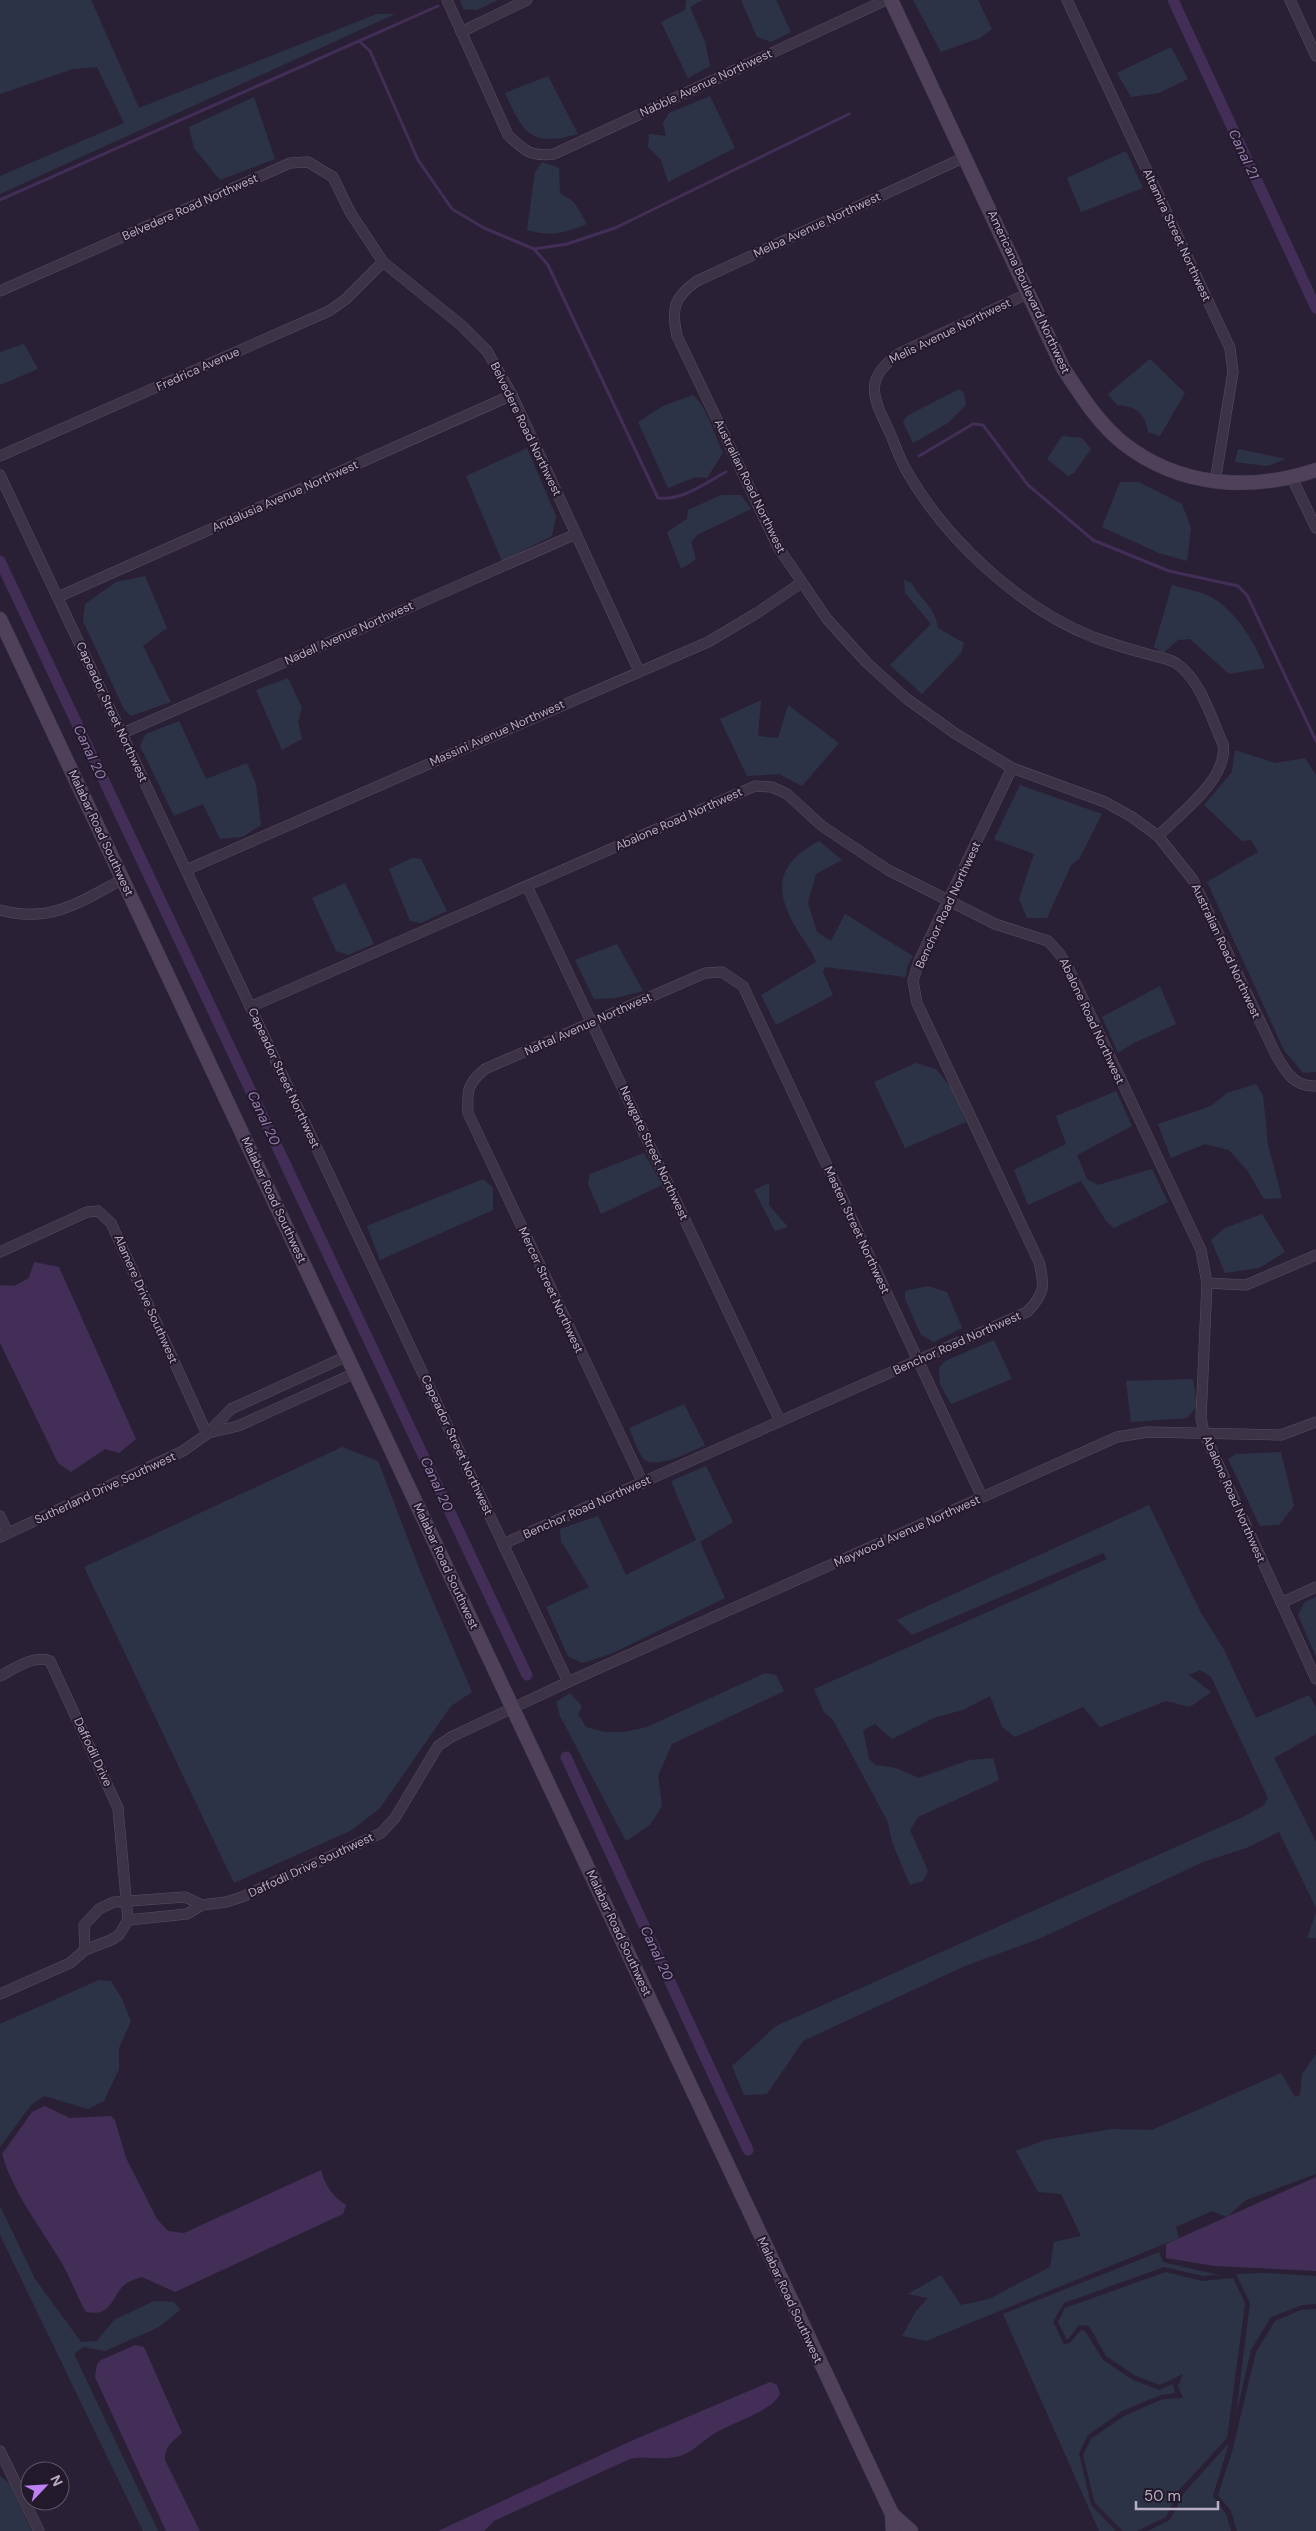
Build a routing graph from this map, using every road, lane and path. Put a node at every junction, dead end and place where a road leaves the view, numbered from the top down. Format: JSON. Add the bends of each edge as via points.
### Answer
{"nodes":[{"id":1,"x":447,"y":0,"type":"edge"},
{"id":2,"x":527,"y":0,"type":"edge"},
{"id":3,"x":886,"y":0,"type":"edge"},
{"id":4,"x":891,"y":0,"type":"edge"},
{"id":5,"x":1067,"y":0,"type":"edge"},
{"id":6,"x":1290,"y":0,"type":"edge"},
{"id":7,"x":461,"y":32,"type":"junction"},
{"id":8,"x":1316,"y":56,"type":"edge"},
{"id":9,"x":965,"y":157,"type":"junction"},
{"id":10,"x":383,"y":262,"type":"junction"},
{"id":11,"x":0,"y":291,"type":"edge"},
{"id":12,"x":1029,"y":293,"type":"junction"},
{"id":13,"x":676,"y":303,"type":"joint"},
{"id":14,"x":512,"y":395,"type":"junction"},
{"id":15,"x":0,"y":456,"type":"edge"},
{"id":16,"x":1316,"y":470,"type":"edge"},
{"id":17,"x":0,"y":475,"type":"edge"},
{"id":18,"x":1292,"y":478,"type":"junction"},
{"id":19,"x":1215,"y":482,"type":"junction"},
{"id":20,"x":1316,"y":528,"type":"edge"},
{"id":21,"x":576,"y":534,"type":"junction"},
{"id":22,"x":801,"y":582,"type":"junction"},
{"id":23,"x":58,"y":596,"type":"junction"},
{"id":24,"x":0,"y":619,"type":"edge"},
{"id":25,"x":639,"y":671,"type":"junction"},
{"id":26,"x":122,"y":733,"type":"junction"},
{"id":27,"x":1012,"y":768,"type":"junction"},
{"id":28,"x":1158,"y":836,"type":"junction"},
{"id":29,"x":186,"y":870,"type":"junction"},
{"id":30,"x":123,"y":879,"type":"junction"},
{"id":31,"x":527,"y":886,"type":"junction"},
{"id":32,"x":949,"y":903,"type":"junction"},
{"id":33,"x":0,"y":910,"type":"edge"},
{"id":34,"x":722,"y":972,"type":"joint"},
{"id":35,"x":250,"y":1007,"type":"junction"},
{"id":36,"x":592,"y":1023,"type":"junction"},
{"id":37,"x":1316,"y":1086,"type":"edge"},
{"id":38,"x":467,"y":1094,"type":"joint"},
{"id":39,"x":0,"y":1252,"type":"edge"},
{"id":40,"x":1316,"y":1255,"type":"edge"},
{"id":41,"x":1207,"y":1283,"type":"junction"},
{"id":42,"x":347,"y":1356,"type":"junction"},
{"id":43,"x":918,"y":1360,"type":"junction"},
{"id":44,"x":355,"y":1373,"type":"junction"},
{"id":45,"x":780,"y":1421,"type":"junction"},
{"id":46,"x":1316,"y":1422,"type":"edge"},
{"id":47,"x":1204,"y":1433,"type":"junction"},
{"id":48,"x":207,"y":1434,"type":"junction"},
{"id":49,"x":643,"y":1483,"type":"junction"},
{"id":50,"x":982,"y":1497,"type":"junction"},
{"id":51,"x":0,"y":1516,"type":"edge"},
{"id":52,"x":4,"y":1535,"type":"edge"},
{"id":53,"x":503,"y":1544,"type":"junction"},
{"id":54,"x":1316,"y":1587,"type":"edge"},
{"id":55,"x":1281,"y":1603,"type":"junction"},
{"id":56,"x":0,"y":1676,"type":"edge"},
{"id":57,"x":1316,"y":1679,"type":"edge"},
{"id":58,"x":568,"y":1682,"type":"junction"},
{"id":59,"x":514,"y":1709,"type":"junction"},
{"id":60,"x":125,"y":1901,"type":"junction"},
{"id":61,"x":202,"y":1905,"type":"junction"},
{"id":62,"x":128,"y":1920,"type":"junction"},
{"id":63,"x":85,"y":1950,"type":"junction"},
{"id":64,"x":0,"y":1994,"type":"edge"},
{"id":65,"x":0,"y":2454,"type":"edge"},
{"id":66,"x":892,"y":2514,"type":"junction"},
{"id":67,"x":39,"y":2531,"type":"edge"},
{"id":68,"x":893,"y":2531,"type":"edge"},
{"id":69,"x":911,"y":2531,"type":"edge"}],
"edges":[{"from":1,"to":7,"type":"street"},
{"from":2,"to":7,"type":"street"},
{"from":3,"to":7,"type":"street","name":"Nabble Avenue Northwest","via":[[554,154],[538,156],[524,151],[508,135]]},
{"from":4,"to":9,"type":"main road","name":"Americana Boulevard Northwest"},
{"from":5,"to":19,"type":"street","name":"Altamira Street Northwest","via":[[1230,348],[1233,372]]},
{"from":6,"to":8,"type":"street"},
{"from":9,"to":12,"type":"main road","name":"Americana Boulevard Northwest"},
{"from":9,"to":13,"type":"street","name":"Melba Avenue Northwest","via":[[697,281],[684,290]]},
{"from":10,"to":11,"type":"street","name":"Belvedere Road Northwest","via":[[350,212],[333,177],[322,168],[302,162],[290,163]]},
{"from":10,"to":14,"type":"street","name":"Belvedere Road Northwest","via":[[462,325],[487,351]]},
{"from":10,"to":15,"type":"street","name":"Fredrica Avenue","via":[[346,299],[329,311]]},
{"from":12,"to":19,"type":"main road","name":"Americana Boulevard Northwest","via":[[1063,368],[1099,420],[1123,443],[1156,464]]},
{"from":12,"to":28,"type":"street","name":"Melis Avenue Northwest","via":[[900,353],[884,364],[876,375],[876,405],[906,468],[934,511],[967,549],[1010,588],[1051,615],[1092,636],[1174,662],[1195,684],[1222,744],[1223,760],[1214,779]]},
{"from":13,"to":22,"type":"street","name":"Australian Road Northwest","via":[[672,316],[677,336],[778,547]]},
{"from":14,"to":21,"type":"street","name":"Belvedere Road Northwest"},
{"from":14,"to":23,"type":"street","name":"Andalusia Avenue Northwest"},
{"from":16,"to":18,"type":"main road","name":"Americana Boulevard Northwest"},
{"from":17,"to":23,"type":"street","name":"Capeador Street Northwest"},
{"from":18,"to":19,"type":"main road","name":"Americana Boulevard Northwest","via":[[1260,484]]},
{"from":18,"to":20,"type":"street"},
{"from":21,"to":25,"type":"street","name":"Belvedere Road Northwest"},
{"from":21,"to":26,"type":"street","name":"Nadell Avenue Northwest"},
{"from":22,"to":25,"type":"street","name":"Massini Avenue Northwest","via":[[708,642]]},
{"from":22,"to":27,"type":"street","name":"Australian Road Northwest","via":[[827,619],[863,659],[907,699]]},
{"from":23,"to":26,"type":"street","name":"Capeador Street Northwest"},
{"from":24,"to":30,"type":"main road","name":"Malabar Road Southwest"},
{"from":25,"to":29,"type":"street","name":"Massini Avenue Northwest"},
{"from":26,"to":29,"type":"street","name":"Capeador Street Northwest"},
{"from":27,"to":28,"type":"street","name":"Australian Road Northwest","via":[[1105,802]]},
{"from":27,"to":32,"type":"street","name":"Benchor Road Northwest"},
{"from":28,"to":37,"type":"street","name":"Australian Road Northwest","via":[[1193,880],[1289,1077],[1307,1086]]},
{"from":29,"to":35,"type":"street","name":"Capeador Street Northwest"},
{"from":30,"to":33,"type":"street","via":[[44,915]]},
{"from":30,"to":42,"type":"main road","name":"Malabar Road Southwest"},
{"from":31,"to":32,"type":"street","name":"Abalone Road Northwest","via":[[755,786],[772,787],[787,794],[822,826],[888,870]]},
{"from":31,"to":35,"type":"street","name":"Abalone Road Northwest"},
{"from":31,"to":36,"type":"street","name":"Newgate Street Northwest"},
{"from":32,"to":41,"type":"street","name":"Abalone Road Northwest","via":[[999,925],[1048,941],[1059,953],[1201,1250]]},
{"from":32,"to":43,"type":"street","name":"Benchor Road Northwest","via":[[919,961],[913,981],[917,1003],[1040,1262],[1044,1282],[1039,1300],[1027,1312]]},
{"from":34,"to":36,"type":"street","name":"Naftal Avenue Northwest","via":[[705,973]]},
{"from":34,"to":43,"type":"street","name":"Masten Street Northwest","via":[[742,986]]},
{"from":35,"to":53,"type":"street","name":"Capeador Street Northwest"},
{"from":36,"to":38,"type":"street","name":"Naftal Avenue Northwest","via":[[485,1069],[471,1081]]},
{"from":36,"to":45,"type":"street","name":"Newgate Street Northwest"},
{"from":38,"to":49,"type":"street","name":"Mercer Street Northwest","via":[[468,1113]]},
{"from":39,"to":48,"type":"street","name":"Alamere Drive Southwest","via":[[87,1212],[98,1211],[111,1224]]},
{"from":40,"to":41,"type":"street","via":[[1246,1285]]},
{"from":41,"to":47,"type":"street","name":"Abalone Road Northwest","via":[[1201,1418]]},
{"from":42,"to":44,"type":"main road","name":"Malabar Road Southwest"},
{"from":42,"to":48,"type":"street","name":"Sutherland Drive Southwest","via":[[231,1409]]},
{"from":43,"to":45,"type":"street","name":"Benchor Road Northwest"},
{"from":43,"to":50,"type":"street","name":"Masten Street Northwest"},
{"from":44,"to":48,"type":"street","name":"Sutherland Drive Southwest","via":[[238,1426]]},
{"from":44,"to":59,"type":"main road","name":"Malabar Road Southwest"},
{"from":45,"to":49,"type":"street","name":"Benchor Road Northwest"},
{"from":46,"to":47,"type":"street","name":"Maywood Avenue Northwest","via":[[1281,1434]]},
{"from":47,"to":50,"type":"street","name":"Maywood Avenue Northwest","via":[[1148,1432],[1117,1437]]},
{"from":47,"to":55,"type":"street","name":"Abalone Road Northwest"},
{"from":48,"to":52,"type":"street","name":"Sutherland Drive Southwest","via":[[183,1451]]},
{"from":49,"to":53,"type":"street","name":"Benchor Road Northwest"},
{"from":50,"to":58,"type":"street","name":"Maywood Avenue Northwest"},
{"from":51,"to":52,"type":"street"},
{"from":53,"to":58,"type":"street","name":"Capeador Street Northwest"},
{"from":54,"to":55,"type":"street"},
{"from":55,"to":57,"type":"street","name":"Abalone Road Northwest"},
{"from":56,"to":60,"type":"street","name":"Daffodil Drive","via":[[43,1658],[50,1661],[56,1670],[118,1808]]},
{"from":58,"to":59,"type":"street","name":"Maywood Avenue Northwest"},
{"from":59,"to":61,"type":"street","name":"Daffodil Drive Southwest","via":[[438,1746],[395,1818],[381,1833],[242,1897]]},
{"from":59,"to":66,"type":"main road","name":"Malabar Road Southwest"},
{"from":60,"to":61,"type":"street","name":"Daffodil Drive Southwest","via":[[186,1897]]},
{"from":60,"to":62,"type":"street","name":"Daffodil Drive"},
{"from":60,"to":63,"type":"street","via":[[114,1902],[91,1916],[84,1925]]},
{"from":61,"to":62,"type":"street","name":"Daffodil Drive Southwest","via":[[187,1914]]},
{"from":62,"to":63,"type":"street","via":[[119,1935]]},
{"from":63,"to":64,"type":"street","via":[[70,1963]]},
{"from":65,"to":67,"type":"street"},
{"from":66,"to":68,"type":"main road","name":"Malabar Road Southwest"},
{"from":66,"to":69,"type":"main road","name":"Malabar Road Southwest"}]}
